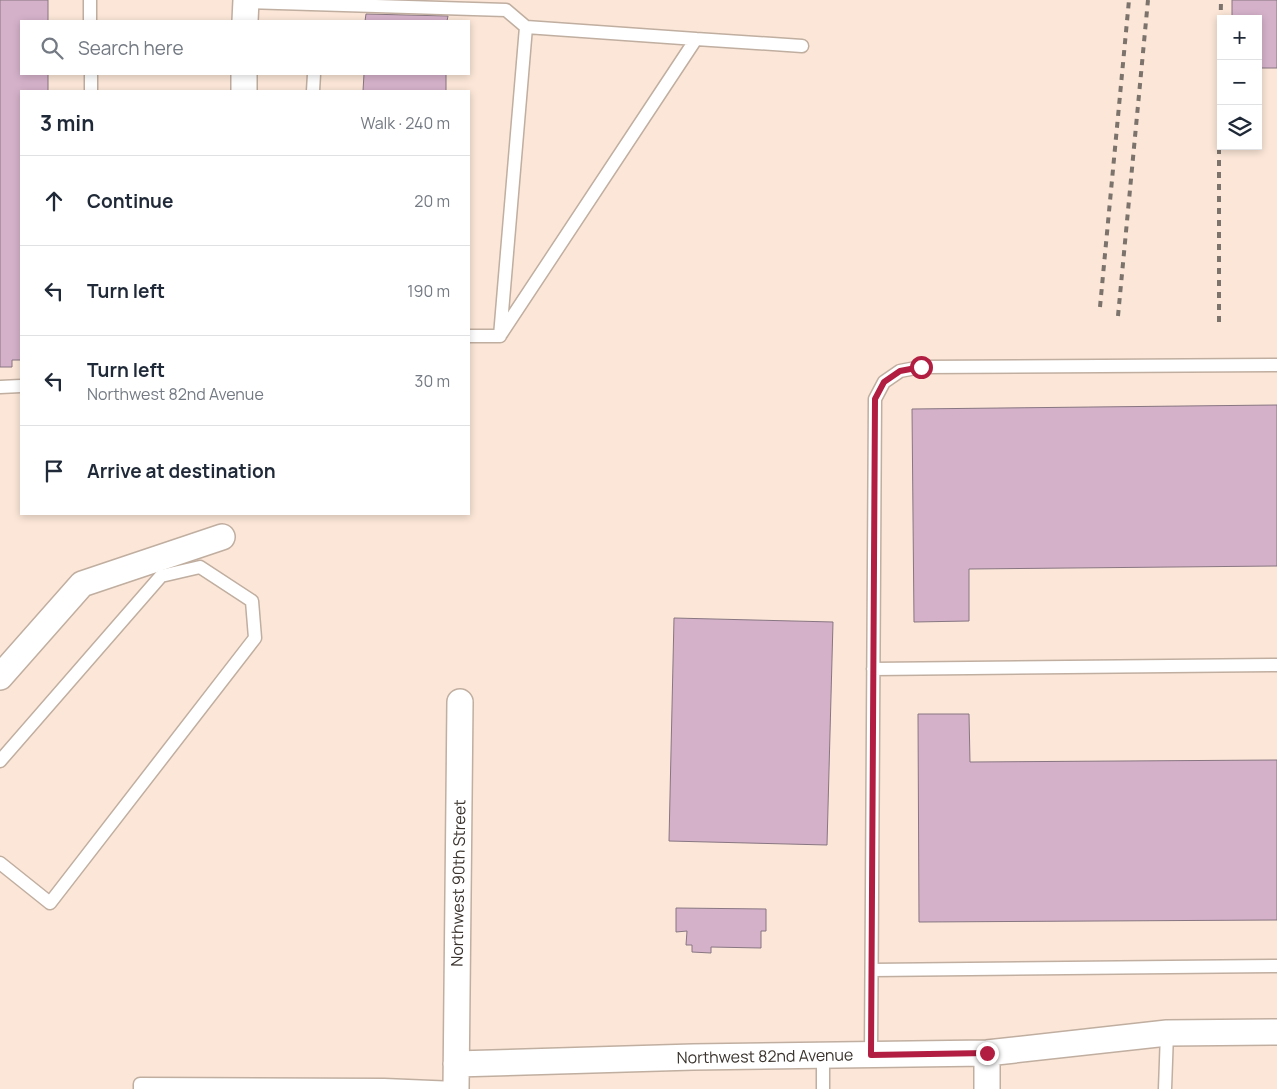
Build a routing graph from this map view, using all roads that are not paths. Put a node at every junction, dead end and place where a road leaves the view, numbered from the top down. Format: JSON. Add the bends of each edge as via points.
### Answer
{"nodes":[{"id":1,"x":90,"y":0,"type":"edge"},
{"id":2,"x":246,"y":8,"type":"edge"},
{"id":3,"x":90,"y":20,"type":"edge"},
{"id":4,"x":526,"y":27,"type":"junction"},
{"id":5,"x":696,"y":39,"type":"junction"},
{"id":6,"x":802,"y":46,"type":"dead end"},
{"id":7,"x":91,"y":75,"type":"edge"},
{"id":8,"x":244,"y":75,"type":"edge"},
{"id":9,"x":314,"y":75,"type":"edge"},
{"id":10,"x":91,"y":90,"type":"edge"},
{"id":11,"x":244,"y":90,"type":"edge"},
{"id":12,"x":314,"y":90,"type":"edge"},
{"id":13,"x":470,"y":336,"type":"edge"},
{"id":14,"x":500,"y":336,"type":"junction"},
{"id":15,"x":1277,"y":366,"type":"edge"},
{"id":16,"x":20,"y":386,"type":"edge"},
{"id":17,"x":0,"y":387,"type":"edge"},
{"id":18,"x":222,"y":537,"type":"dead end"},
{"id":19,"x":159,"y":568,"type":"junction"},
{"id":20,"x":1277,"y":665,"type":"edge"},
{"id":21,"x":874,"y":669,"type":"junction"},
{"id":22,"x":0,"y":677,"type":"edge"},
{"id":23,"x":460,"y":702,"type":"dead end"},
{"id":24,"x":0,"y":761,"type":"edge"},
{"id":25,"x":0,"y":863,"type":"edge"},
{"id":26,"x":1277,"y":966,"type":"edge"},
{"id":27,"x":872,"y":970,"type":"junction"},
{"id":28,"x":1277,"y":1032,"type":"edge"},
{"id":29,"x":1167,"y":1033,"type":"junction"},
{"id":30,"x":987,"y":1053,"type":"junction"},
{"id":31,"x":823,"y":1055,"type":"junction"},
{"id":32,"x":871,"y":1055,"type":"junction"},
{"id":33,"x":456,"y":1080,"type":"edge"},
{"id":34,"x":384,"y":1087,"type":"edge"},
{"id":35,"x":140,"y":1089,"type":"edge"},
{"id":36,"x":823,"y":1089,"type":"edge"},
{"id":37,"x":987,"y":1089,"type":"edge"},
{"id":38,"x":1166,"y":1089,"type":"edge"}],
"edges":[{"from":1,"to":3,"type":"lane"},
{"from":2,"to":4,"type":"lane","via":[[506,10]]},
{"from":4,"to":5,"type":"lane"},
{"from":4,"to":14,"type":"lane"},
{"from":5,"to":6,"type":"lane"},
{"from":5,"to":14,"type":"lane"},
{"from":7,"to":10,"type":"lane"},
{"from":8,"to":11,"type":"street"},
{"from":9,"to":12,"type":"lane"},
{"from":13,"to":14,"type":"lane"},
{"from":15,"to":21,"type":"lane","via":[[921,367],[900,371],[884,382],[875,399]]},
{"from":16,"to":17,"type":"lane"},
{"from":18,"to":19,"type":"street"},
{"from":19,"to":22,"type":"street","via":[[82,584]]},
{"from":19,"to":24,"type":"lane"},
{"from":19,"to":25,"type":"lane","via":[[200,567],[252,602],[255,638],[50,903]]},
{"from":20,"to":21,"type":"lane"},
{"from":21,"to":27,"type":"lane"},
{"from":23,"to":33,"type":"street","name":"Northwest 90th Street"},
{"from":26,"to":27,"type":"lane"},
{"from":27,"to":32,"type":"lane"},
{"from":28,"to":29,"type":"street","name":"Northwest 82nd Avenue"},
{"from":29,"to":30,"type":"street","name":"Northwest 82nd Avenue"},
{"from":29,"to":38,"type":"lane"},
{"from":30,"to":32,"type":"street","name":"Northwest 82nd Avenue"},
{"from":30,"to":37,"type":"street"},
{"from":31,"to":32,"type":"street","name":"Northwest 82nd Avenue"},
{"from":31,"to":33,"type":"street","name":"Northwest 82nd Avenue","via":[[694,1057]]},
{"from":31,"to":36,"type":"lane"},
{"from":33,"to":34,"type":"lane"},
{"from":34,"to":35,"type":"lane","via":[[140,1084]]}]}
